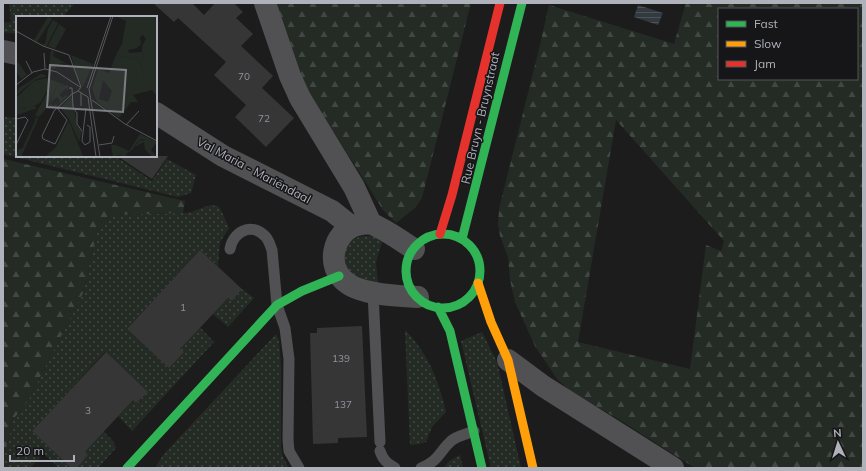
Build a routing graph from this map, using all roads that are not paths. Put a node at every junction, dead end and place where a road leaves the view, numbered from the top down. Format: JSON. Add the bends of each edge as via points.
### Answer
{"nodes":[{"id":1,"x":265,"y":3,"type":"edge"},
{"id":2,"x":500,"y":3,"type":"edge"},
{"id":3,"x":522,"y":3,"type":"edge"},
{"id":4,"x":3,"y":51,"type":"edge"},
{"id":5,"x":16,"y":54,"type":"edge"},
{"id":6,"x":157,"y":114,"type":"edge"},
{"id":7,"x":361,"y":225,"type":"junction"},
{"id":8,"x":440,"y":234,"type":"junction"},
{"id":9,"x":462,"y":239,"type":"junction"},
{"id":10,"x":230,"y":249,"type":"dead end"},
{"id":11,"x":414,"y":249,"type":"junction"},
{"id":12,"x":339,"y":276,"type":"junction"},
{"id":13,"x":478,"y":283,"type":"junction"},
{"id":14,"x":373,"y":292,"type":"junction"},
{"id":15,"x":418,"y":297,"type":"junction"},
{"id":16,"x":277,"y":305,"type":"junction"},
{"id":17,"x":438,"y":307,"type":"junction"},
{"id":18,"x":508,"y":360,"type":"junction"},
{"id":19,"x":474,"y":431,"type":"junction"},
{"id":20,"x":437,"y":463,"type":"edge"},
{"id":21,"x":127,"y":468,"type":"edge"},
{"id":22,"x":299,"y":468,"type":"edge"},
{"id":23,"x":395,"y":468,"type":"edge"},
{"id":24,"x":421,"y":468,"type":"edge"},
{"id":25,"x":482,"y":468,"type":"edge"},
{"id":26,"x":533,"y":468,"type":"edge"},
{"id":27,"x":673,"y":468,"type":"edge"}],
"edges":[{"from":1,"to":7,"type":"street","via":[[300,98],[354,187]]},
{"from":2,"to":8,"type":"street","name":"Rue Bruyn - Bruynstraat"},
{"from":3,"to":9,"type":"street","name":"Rue Bruyn - Bruynstraat"},
{"from":4,"to":5,"type":"street"},
{"from":6,"to":7,"type":"street","name":"Val Maria - Mariëndaal","via":[[223,156]]},
{"from":7,"to":11,"type":"street","name":"Val Maria - Mariëndaal"},
{"from":7,"to":12,"type":"street","via":[[344,231],[335,246],[335,266]]},
{"from":8,"to":9,"type":"street"},
{"from":8,"to":11,"type":"street","via":[[421,241]]},
{"from":9,"to":13,"type":"street","via":[[472,247],[478,258]]},
{"from":10,"to":16,"type":"lane","via":[[231,241],[242,232],[258,231],[265,236],[272,250]]},
{"from":11,"to":15,"type":"street","via":[[408,260],[407,274],[410,286]]},
{"from":12,"to":14,"type":"street","via":[[347,284]]},
{"from":12,"to":16,"type":"street","via":[[302,291]]},
{"from":13,"to":17,"type":"street","via":[[465,301],[457,305]]},
{"from":13,"to":18,"type":"street","via":[[491,322]]},
{"from":14,"to":15,"type":"street"},
{"from":14,"to":23,"type":"lane","via":[[380,447],[382,458]]},
{"from":15,"to":17,"type":"street","via":[[427,304]]},
{"from":16,"to":21,"type":"street"},
{"from":16,"to":22,"type":"lane","via":[[285,328],[289,359],[289,451]]},
{"from":17,"to":19,"type":"street","via":[[450,331]]},
{"from":18,"to":26,"type":"street"},
{"from":18,"to":27,"type":"street","via":[[543,386]]},
{"from":19,"to":20,"type":"lane","via":[[452,440]]},
{"from":19,"to":25,"type":"street"},
{"from":20,"to":24,"type":"lane"}]}
